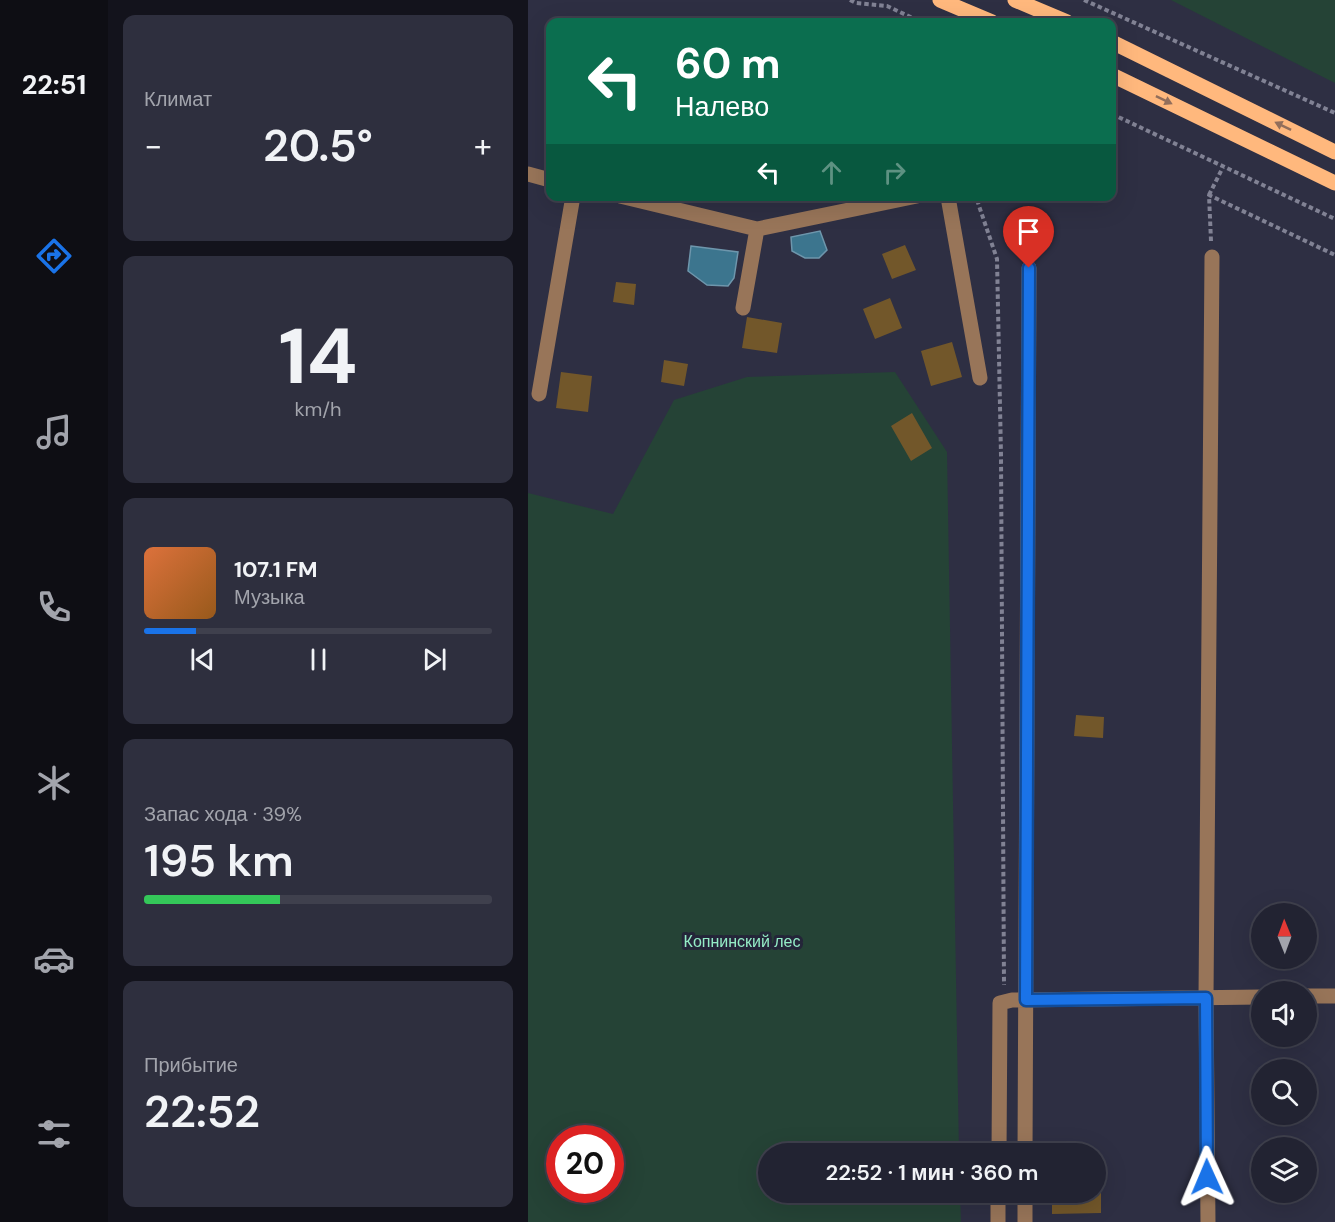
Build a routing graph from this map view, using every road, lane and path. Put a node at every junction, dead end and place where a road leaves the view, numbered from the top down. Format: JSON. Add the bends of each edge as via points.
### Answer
{"nodes":[{"id":1,"x":850,"y":0,"type":"edge"},
{"id":2,"x":940,"y":0,"type":"edge"},
{"id":3,"x":1015,"y":0,"type":"edge"},
{"id":4,"x":1084,"y":0,"type":"edge"},
{"id":5,"x":912,"y":18,"type":"edge"},
{"id":6,"x":983,"y":18,"type":"edge"},
{"id":7,"x":1058,"y":18,"type":"edge"},
{"id":8,"x":1116,"y":44,"type":"edge"},
{"id":9,"x":1116,"y":77,"type":"edge"},
{"id":10,"x":1335,"y":114,"type":"edge"},
{"id":11,"x":1116,"y":116,"type":"edge"},
{"id":12,"x":1335,"y":152,"type":"edge"},
{"id":13,"x":1223,"y":167,"type":"junction"},
{"id":14,"x":528,"y":174,"type":"edge"},
{"id":15,"x":546,"y":179,"type":"edge"},
{"id":16,"x":1335,"y":183,"type":"edge"},
{"id":17,"x":1209,"y":195,"type":"junction"},
{"id":18,"x":572,"y":201,"type":"edge"},
{"id":19,"x":641,"y":201,"type":"edge"},
{"id":20,"x":893,"y":201,"type":"edge"},
{"id":21,"x":949,"y":201,"type":"edge"},
{"id":22,"x":977,"y":201,"type":"edge"},
{"id":23,"x":1335,"y":219,"type":"edge"},
{"id":24,"x":757,"y":229,"type":"junction"},
{"id":25,"x":1335,"y":255,"type":"edge"},
{"id":26,"x":1212,"y":257,"type":"joint"},
{"id":27,"x":1029,"y":268,"type":"dead end"},
{"id":28,"x":743,"y":308,"type":"dead end"},
{"id":29,"x":980,"y":378,"type":"dead end"},
{"id":30,"x":539,"y":394,"type":"dead end"},
{"id":31,"x":1317,"y":996,"type":"edge"},
{"id":32,"x":1335,"y":996,"type":"edge"},
{"id":33,"x":1251,"y":997,"type":"edge"},
{"id":34,"x":1206,"y":998,"type":"junction"},
{"id":35,"x":1026,"y":1000,"type":"junction"},
{"id":36,"x":1000,"y":1003,"type":"junction"},
{"id":37,"x":999,"y":1143,"type":"edge"},
{"id":38,"x":1025,"y":1143,"type":"edge"},
{"id":39,"x":998,"y":1203,"type":"edge"},
{"id":40,"x":1025,"y":1203,"type":"edge"},
{"id":41,"x":998,"y":1222,"type":"edge"},
{"id":42,"x":1025,"y":1222,"type":"edge"},
{"id":43,"x":1208,"y":1222,"type":"edge"}],
"edges":[{"from":1,"to":5,"type":"path","via":[[887,6]]},
{"from":2,"to":6,"type":"main road"},
{"from":3,"to":7,"type":"main road"},
{"from":4,"to":10,"type":"path"},
{"from":12,"to":8,"type":"main road","one_way":true},
{"from":9,"to":16,"type":"main road","one_way":true},
{"from":11,"to":13,"type":"path"},
{"from":13,"to":17,"type":"path"},
{"from":13,"to":23,"type":"path"},
{"from":14,"to":15,"type":"street"},
{"from":17,"to":25,"type":"path"},
{"from":17,"to":26,"type":"path"},
{"from":18,"to":30,"type":"street"},
{"from":19,"to":24,"type":"street"},
{"from":20,"to":24,"type":"street"},
{"from":21,"to":29,"type":"street"},
{"from":22,"to":36,"type":"path","via":[[997,259],[1005,968]]},
{"from":24,"to":28,"type":"street"},
{"from":26,"to":34,"type":"street"},
{"from":27,"to":35,"type":"street"},
{"from":31,"to":32,"type":"street"},
{"from":33,"to":34,"type":"street"},
{"from":34,"to":35,"type":"street"},
{"from":34,"to":43,"type":"street"},
{"from":35,"to":36,"type":"street"},
{"from":35,"to":38,"type":"street"},
{"from":36,"to":37,"type":"street"},
{"from":39,"to":41,"type":"street"},
{"from":40,"to":42,"type":"street"}]}
